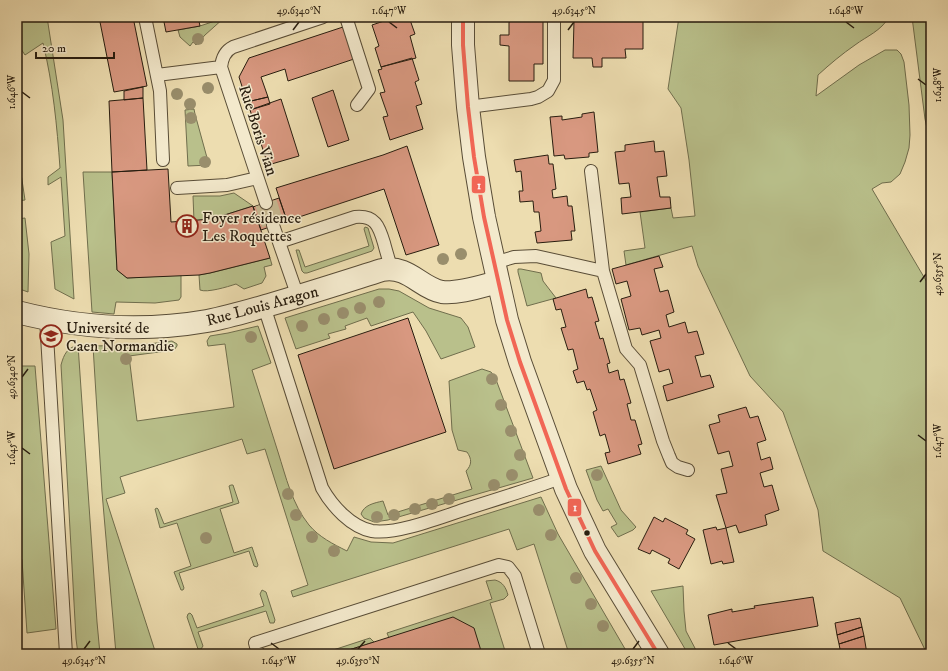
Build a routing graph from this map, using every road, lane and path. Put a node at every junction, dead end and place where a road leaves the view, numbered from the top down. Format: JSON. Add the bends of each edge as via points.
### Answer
{"nodes":[{"id":1,"x":145,"y":17,"type":"edge"},
{"id":2,"x":323,"y":17,"type":"edge"},
{"id":3,"x":346,"y":17,"type":"edge"},
{"id":4,"x":463,"y":17,"type":"edge"},
{"id":5,"x":554,"y":17,"type":"edge"},
{"id":6,"x":221,"y":67,"type":"junction"},
{"id":7,"x":157,"y":75,"type":"junction"},
{"id":8,"x":357,"y":105,"type":"dead end"},
{"id":9,"x":468,"y":107,"type":"junction"},
{"id":10,"x":163,"y":160,"type":"dead end"},
{"id":11,"x":591,"y":171,"type":"dead end"},
{"id":12,"x":257,"y":178,"type":"junction"},
{"id":13,"x":177,"y":188,"type":"dead end"},
{"id":14,"x":266,"y":203,"type":"tunnel mouth"},
{"id":15,"x":273,"y":226,"type":"tunnel mouth"},
{"id":16,"x":279,"y":242,"type":"junction"},
{"id":17,"x":391,"y":268,"type":"junction"},
{"id":18,"x":603,"y":271,"type":"junction"},
{"id":19,"x":496,"y":272,"type":"junction"},
{"id":20,"x":298,"y":297,"type":"junction"},
{"id":21,"x":264,"y":306,"type":"junction"},
{"id":22,"x":17,"y":312,"type":"edge"},
{"id":23,"x":55,"y":321,"type":"junction"},
{"id":24,"x":688,"y":470,"type":"dead end"},
{"id":25,"x":562,"y":478,"type":"junction"},
{"id":26,"x":66,"y":654,"type":"edge"},
{"id":27,"x":258,"y":654,"type":"edge"},
{"id":28,"x":539,"y":654,"type":"edge"},
{"id":29,"x":658,"y":654,"type":"edge"}],
"edges":[{"from":1,"to":7,"type":"lane"},
{"from":2,"to":6,"type":"lane","via":[[233,47],[222,58]]},
{"from":3,"to":8,"type":"lane","via":[[368,89]]},
{"from":4,"to":9,"type":"street"},
{"from":5,"to":9,"type":"lane","via":[[554,80],[548,91],[531,99]]},
{"from":6,"to":7,"type":"lane"},
{"from":6,"to":12,"type":"lane","name":"Rue Boris Vian"},
{"from":7,"to":10,"type":"lane"},
{"from":9,"to":19,"type":"street","via":[[480,196]]},
{"from":11,"to":18,"type":"lane"},
{"from":12,"to":13,"type":"lane","via":[[227,185]]},
{"from":12,"to":14,"type":"lane","name":"Rue Boris Vian"},
{"from":15,"to":16,"type":"lane"},
{"from":16,"to":17,"type":"lane","via":[[355,217],[367,217],[377,225]]},
{"from":16,"to":20,"type":"lane"},
{"from":17,"to":19,"type":"street","via":[[443,292],[464,290]]},
{"from":17,"to":20,"type":"street","name":"Rue Louis Aragon"},
{"from":18,"to":19,"type":"lane","via":[[536,256],[514,257]]},
{"from":18,"to":24,"type":"lane","via":[[626,348],[640,365],[669,456],[672,463]]},
{"from":19,"to":25,"type":"street","via":[[520,362]]},
{"from":20,"to":21,"type":"street","name":"Rue Louis Aragon"},
{"from":21,"to":23,"type":"street","name":"Rue Louis Aragon","via":[[190,324],[148,327],[92,326]]},
{"from":21,"to":25,"type":"lane","via":[[322,488],[340,511],[364,529],[380,532],[417,525]]},
{"from":22,"to":23,"type":"street","name":"Rue Louis Aragon"},
{"from":23,"to":26,"type":"lane"},
{"from":25,"to":29,"type":"street","via":[[595,551]]},
{"from":27,"to":28,"type":"lane","via":[[255,643],[499,564],[508,567],[515,576]]}]}
